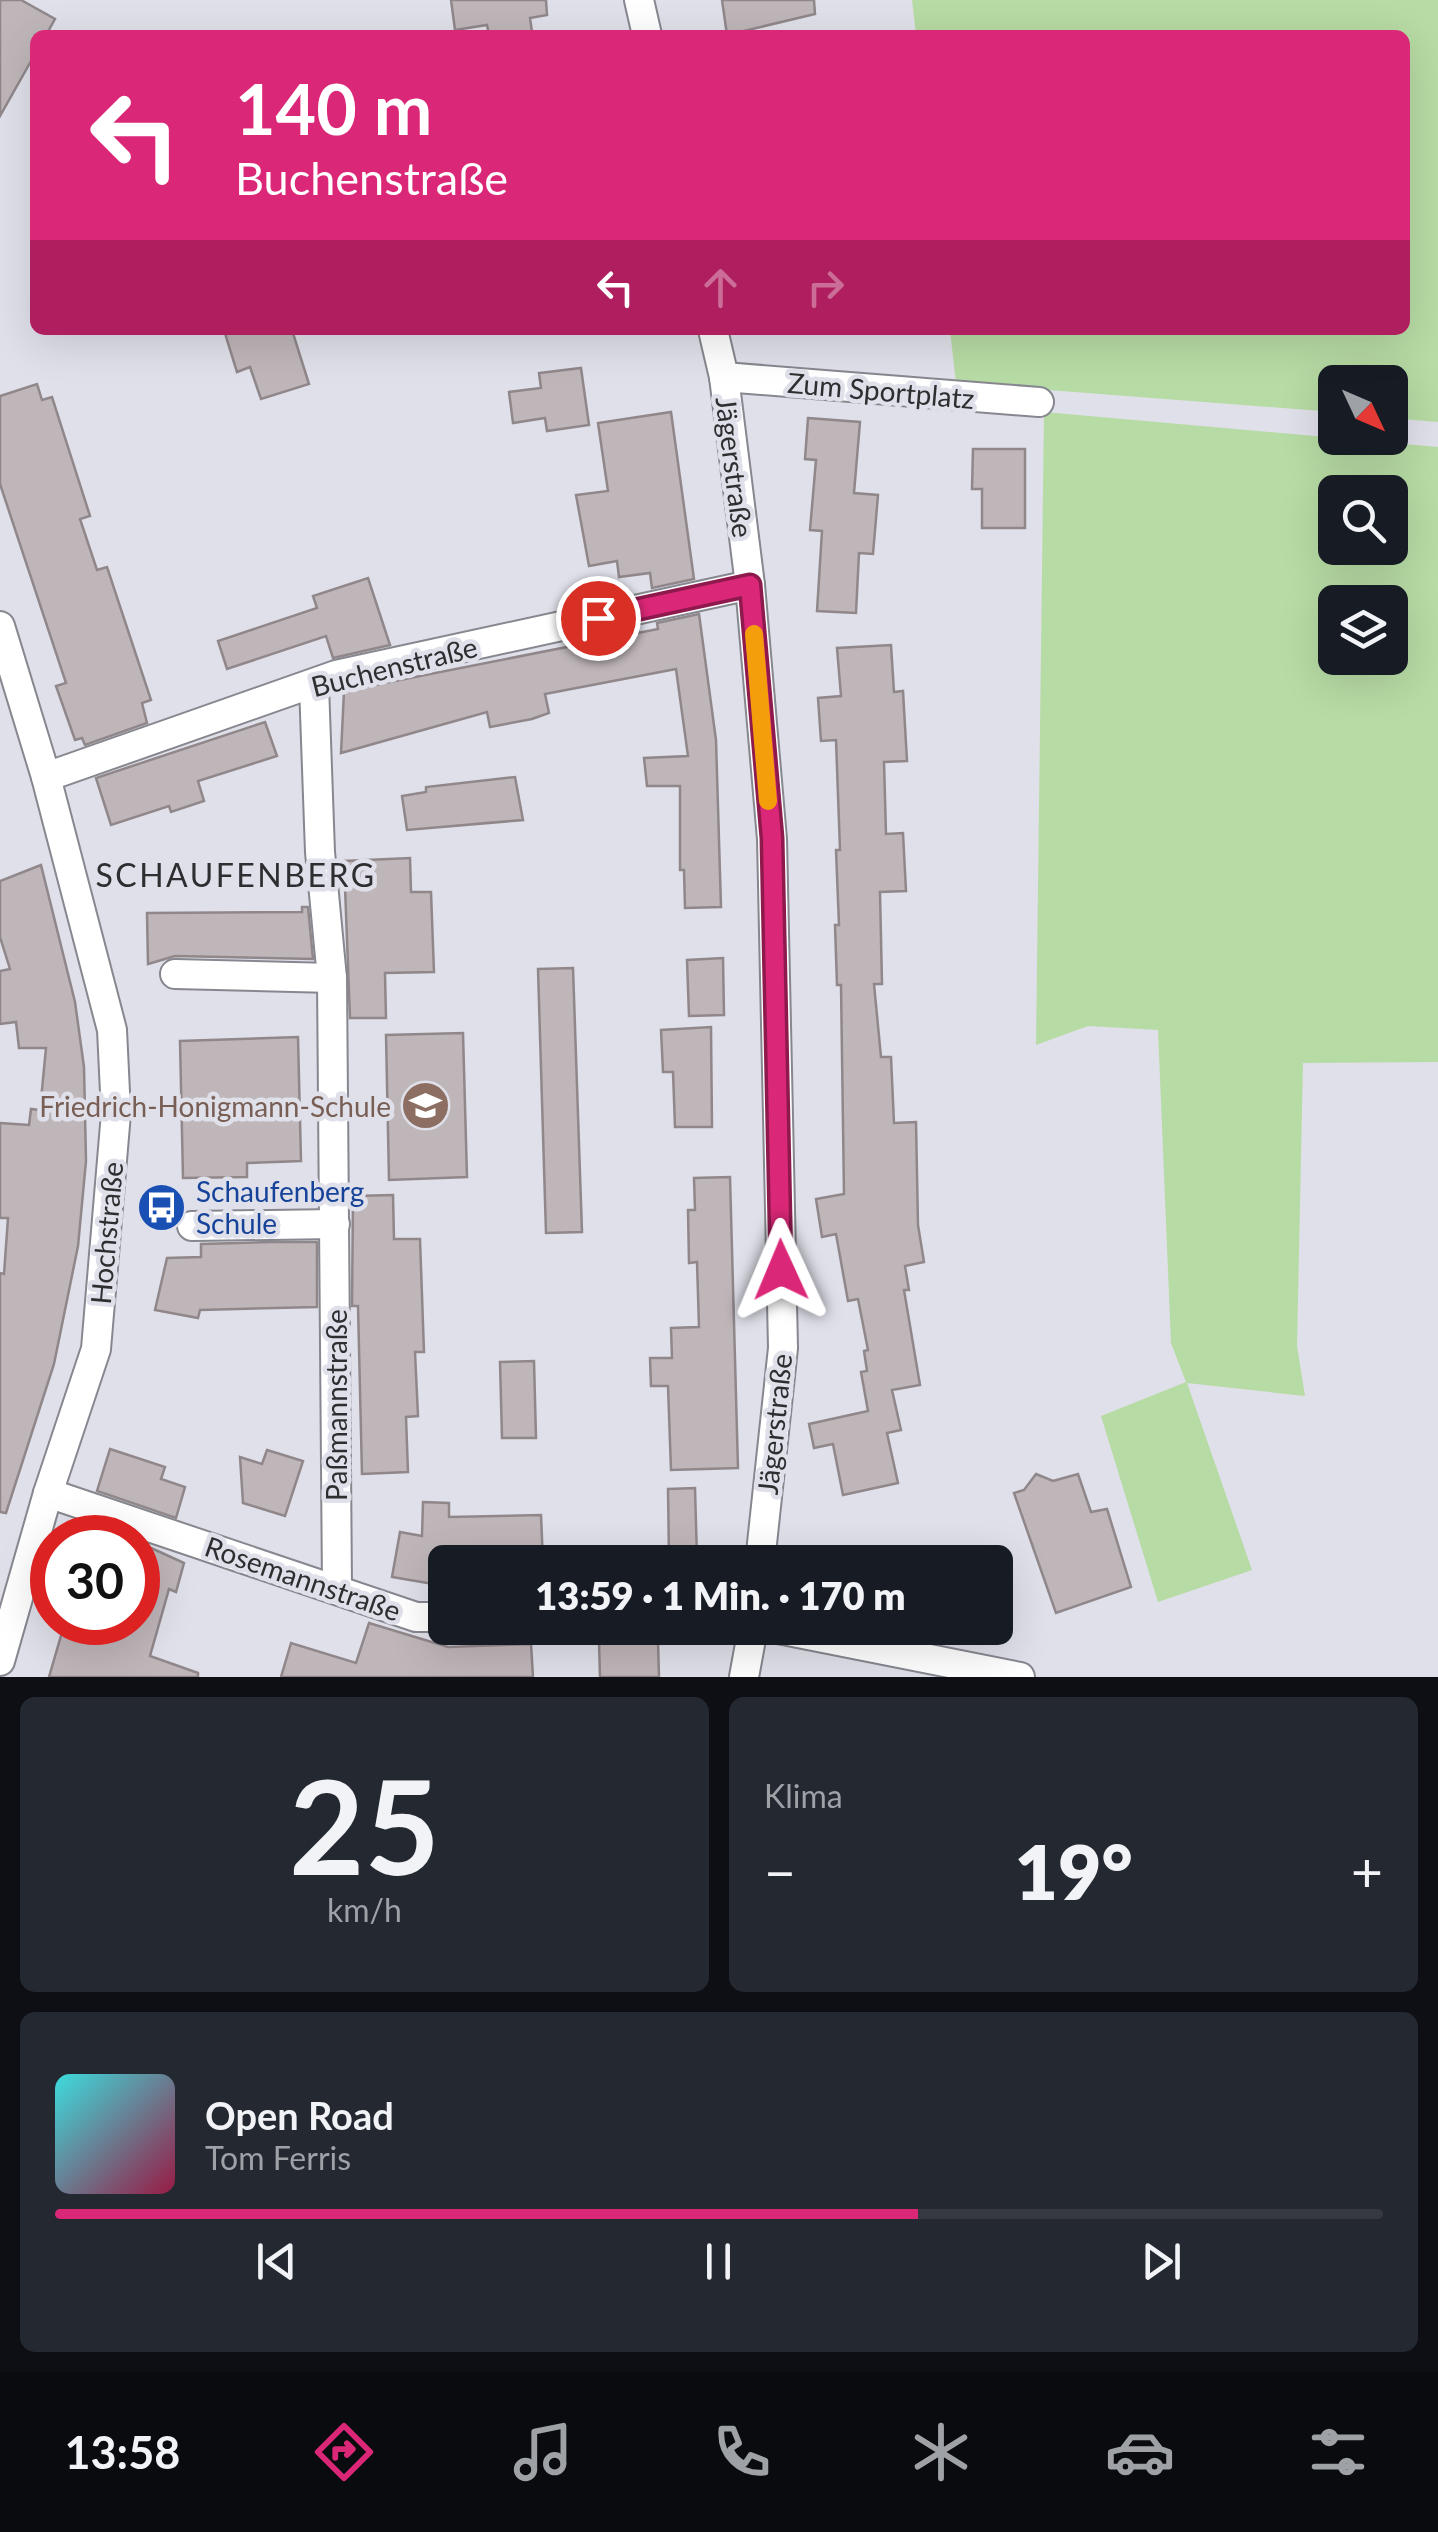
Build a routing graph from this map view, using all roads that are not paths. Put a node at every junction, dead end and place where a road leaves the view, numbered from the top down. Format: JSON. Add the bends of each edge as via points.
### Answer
{"nodes":[{"id":1,"x":639,"y":0,"type":"edge"},
{"id":2,"x":646,"y":30,"type":"edge"},
{"id":3,"x":714,"y":335,"type":"edge"},
{"id":4,"x":724,"y":376,"type":"junction"},
{"id":5,"x":1039,"y":402,"type":"dead end"},
{"id":6,"x":750,"y":585,"type":"junction"},
{"id":7,"x":0,"y":626,"type":"edge"},
{"id":8,"x":314,"y":685,"type":"junction"},
{"id":9,"x":46,"y":777,"type":"junction"},
{"id":10,"x":175,"y":974,"type":"dead end"},
{"id":11,"x":332,"y":978,"type":"junction"},
{"id":12,"x":335,"y":1224,"type":"junction"},
{"id":13,"x":192,"y":1226,"type":"dead end"},
{"id":14,"x":48,"y":1493,"type":"junction"},
{"id":15,"x":762,"y":1545,"type":"edge"},
{"id":16,"x":337,"y":1586,"type":"junction"},
{"id":17,"x":428,"y":1616,"type":"edge"},
{"id":18,"x":750,"y":1645,"type":"edge"},
{"id":19,"x":840,"y":1645,"type":"edge"},
{"id":20,"x":0,"y":1661,"type":"edge"},
{"id":21,"x":924,"y":1666,"type":"edge"},
{"id":22,"x":744,"y":1677,"type":"edge"},
{"id":23,"x":1020,"y":1677,"type":"edge"}],
"edges":[{"from":1,"to":2,"type":"street"},
{"from":3,"to":4,"type":"street","name":"Jägerstraße"},
{"from":4,"to":5,"type":"street","name":"Zum Sportplatz"},
{"from":4,"to":6,"type":"street","name":"Jägerstraße"},
{"from":6,"to":8,"type":"street","name":"Buchenstraße"},
{"from":6,"to":15,"type":"street","name":"Jägerstraße","via":[[772,838],[783,1348]]},
{"from":7,"to":9,"type":"street","name":"Hochstraße"},
{"from":8,"to":9,"type":"street","name":"Buchenstraße"},
{"from":8,"to":11,"type":"street","name":"Paßmannstraße"},
{"from":9,"to":14,"type":"street","name":"Hochstraße","via":[[112,1030],[116,1113],[96,1350]]},
{"from":10,"to":11,"type":"street"},
{"from":11,"to":12,"type":"street","name":"Paßmannstraße"},
{"from":12,"to":13,"type":"street"},
{"from":12,"to":16,"type":"street","name":"Paßmannstraße"},
{"from":14,"to":16,"type":"street","name":"Rosemannstraße"},
{"from":14,"to":20,"type":"street","name":"Hochstraße"},
{"from":16,"to":17,"type":"street","name":"Rosemannstraße"},
{"from":18,"to":22,"type":"street"},
{"from":19,"to":21,"type":"street"},
{"from":21,"to":23,"type":"street"}]}
